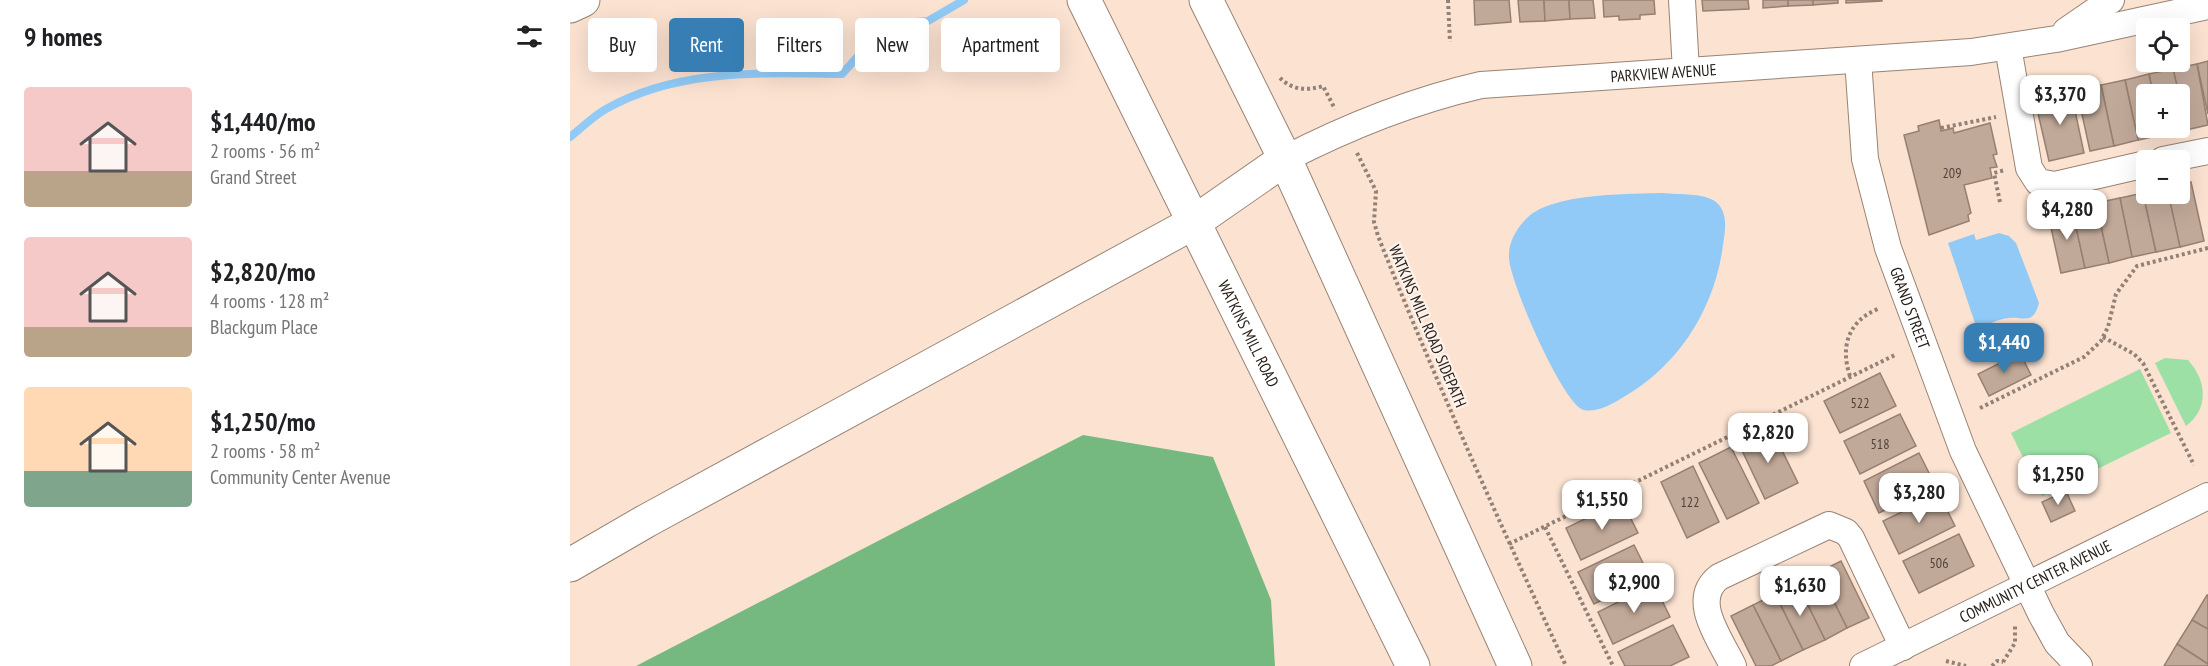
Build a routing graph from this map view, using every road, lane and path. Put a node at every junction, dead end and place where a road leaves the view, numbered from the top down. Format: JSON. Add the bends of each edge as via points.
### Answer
{"nodes":[{"id":1,"x":582,"y":0,"type":"edge"},
{"id":2,"x":1084,"y":0,"type":"edge"},
{"id":3,"x":1206,"y":0,"type":"edge"},
{"id":4,"x":1448,"y":0,"type":"edge"},
{"id":5,"x":1682,"y":0,"type":"edge"},
{"id":6,"x":2111,"y":0,"type":"edge"},
{"id":7,"x":2204,"y":0,"type":"edge"},
{"id":8,"x":2208,"y":4,"type":"edge"},
{"id":9,"x":570,"y":6,"type":"edge"},
{"id":10,"x":2056,"y":39,"type":"junction"},
{"id":11,"x":1450,"y":42,"type":"dead end"},
{"id":12,"x":2008,"y":47,"type":"junction"},
{"id":13,"x":1858,"y":60,"type":"junction"},
{"id":14,"x":1686,"y":71,"type":"junction"},
{"id":15,"x":1275,"y":74,"type":"dead end"},
{"id":16,"x":2000,"y":117,"type":"dead end"},
{"id":17,"x":1345,"y":128,"type":"junction"},
{"id":18,"x":1941,"y":128,"type":"dead end"},
{"id":19,"x":2208,"y":151,"type":"edge"},
{"id":20,"x":2190,"y":155,"type":"edge"},
{"id":21,"x":1285,"y":159,"type":"junction"},
{"id":22,"x":2136,"y":166,"type":"edge"},
{"id":23,"x":1193,"y":223,"type":"junction"},
{"id":24,"x":2208,"y":248,"type":"edge"},
{"id":25,"x":1878,"y":309,"type":"dead end"},
{"id":26,"x":2103,"y":337,"type":"junction"},
{"id":27,"x":1894,"y":355,"type":"dead end"},
{"id":28,"x":1850,"y":376,"type":"junction"},
{"id":29,"x":1980,"y":408,"type":"dead end"},
{"id":30,"x":2194,"y":465,"type":"dead end"},
{"id":31,"x":2208,"y":496,"type":"edge"},
{"id":32,"x":1545,"y":526,"type":"junction"},
{"id":33,"x":1509,"y":544,"type":"junction"},
{"id":34,"x":570,"y":566,"type":"edge"},
{"id":35,"x":2028,"y":586,"type":"junction"},
{"id":36,"x":2015,"y":626,"type":"dead end"},
{"id":37,"x":1903,"y":647,"type":"junction"},
{"id":38,"x":1946,"y":661,"type":"dead end"},
{"id":39,"x":2004,"y":664,"type":"edge"},
{"id":40,"x":1413,"y":666,"type":"edge"},
{"id":41,"x":1515,"y":666,"type":"edge"},
{"id":42,"x":1566,"y":666,"type":"edge"},
{"id":43,"x":1613,"y":666,"type":"edge"},
{"id":44,"x":1733,"y":666,"type":"edge"},
{"id":45,"x":1863,"y":666,"type":"edge"},
{"id":46,"x":1966,"y":666,"type":"edge"},
{"id":47,"x":1992,"y":666,"type":"edge"},
{"id":48,"x":2079,"y":666,"type":"edge"}],
"edges":[{"from":1,"to":9,"type":"main road"},
{"from":2,"to":23,"type":"main road","name":"WATKINS MILL ROAD"},
{"from":3,"to":21,"type":"main road"},
{"from":4,"to":11,"type":"path"},
{"from":5,"to":14,"type":"street"},
{"from":6,"to":10,"type":"street","name":"PARKVIEW AVENUE"},
{"from":7,"to":8,"type":"street"},
{"from":8,"to":10,"type":"street","name":"PARKVIEW AVENUE"},
{"from":10,"to":12,"type":"street","name":"PARKVIEW AVENUE"},
{"from":12,"to":13,"type":"street","name":"PARKVIEW AVENUE"},
{"from":12,"to":22,"type":"street","via":[[2029,168],[2038,182],[2055,185]]},
{"from":13,"to":14,"type":"street","name":"PARKVIEW AVENUE"},
{"from":13,"to":35,"type":"street","name":"GRAND STREET","via":[[1865,159],[1882,228],[1959,442]]},
{"from":14,"to":17,"type":"street","name":"PARKVIEW AVENUE","via":[[1480,85],[1435,95]]},
{"from":15,"to":17,"type":"path","name":"WATKINS MILL ROAD SIDEPATH","via":[[1305,90],[1323,86]]},
{"from":16,"to":18,"type":"path"},
{"from":17,"to":21,"type":"street","name":"PARKVIEW AVENUE"},
{"from":17,"to":33,"type":"path","name":"WATKINS MILL ROAD SIDEPATH","via":[[1376,191],[1374,222],[1382,247]]},
{"from":19,"to":20,"type":"street"},
{"from":21,"to":23,"type":"main road"},
{"from":21,"to":41,"type":"main road"},
{"from":23,"to":34,"type":"main road"},
{"from":23,"to":40,"type":"main road","name":"WATKINS MILL ROAD"},
{"from":24,"to":26,"type":"path","via":[[2137,266],[2116,294]]},
{"from":25,"to":28,"type":"path","via":[[1860,318],[1850,332],[1845,353]]},
{"from":26,"to":29,"type":"path","via":[[2084,357]]},
{"from":26,"to":30,"type":"path","via":[[2143,363]]},
{"from":27,"to":28,"type":"path"},
{"from":28,"to":32,"type":"path"},
{"from":31,"to":35,"type":"street","name":"COMMUNITY CENTER AVENUE"},
{"from":32,"to":33,"type":"path"},
{"from":32,"to":43,"type":"path"},
{"from":33,"to":42,"type":"path","name":"WATKINS MILL ROAD SIDEPATH"},
{"from":35,"to":37,"type":"street","name":"COMMUNITY CENTER AVENUE"},
{"from":35,"to":48,"type":"street","name":"GRAND STREET","via":[[2057,644]]},
{"from":36,"to":39,"type":"path","via":[[2015,642]]},
{"from":37,"to":44,"type":"street","via":[[1851,538],[1829,525],[1710,583],[1706,611]]},
{"from":37,"to":45,"type":"street","name":"COMMUNITY CENTER AVENUE"},
{"from":38,"to":46,"type":"path"},
{"from":39,"to":47,"type":"path","via":[[1996,661]]}]}
